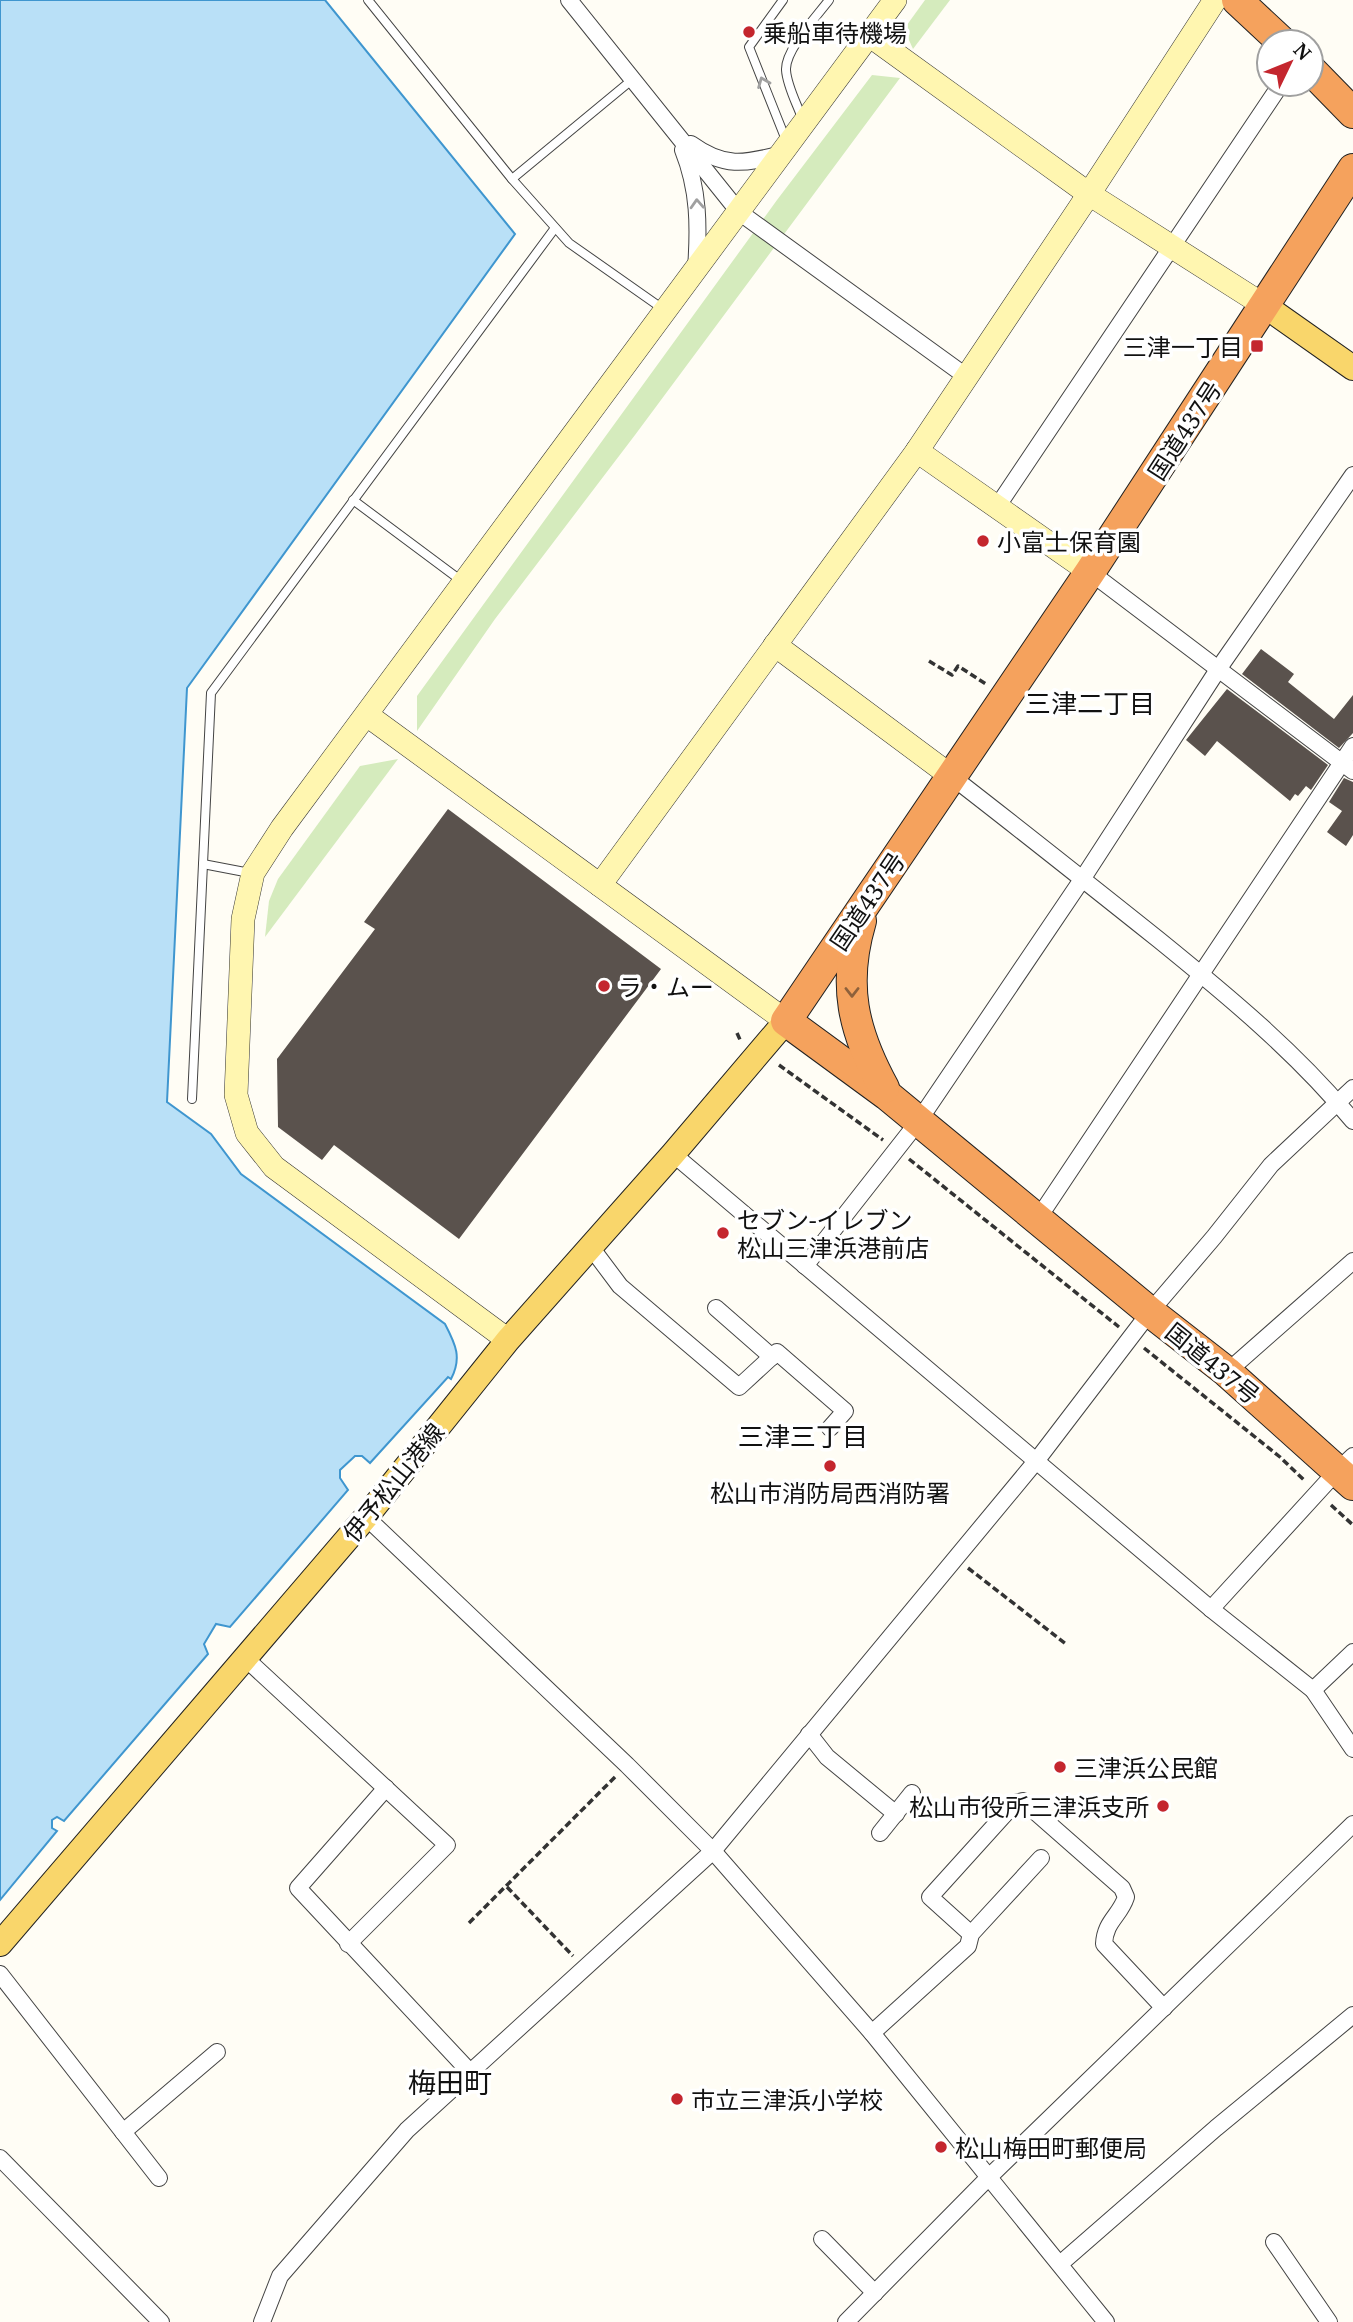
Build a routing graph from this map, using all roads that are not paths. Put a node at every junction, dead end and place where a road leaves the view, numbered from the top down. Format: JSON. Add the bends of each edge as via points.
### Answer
{"nodes":[{"id":1,"x":368,"y":0,"type":"edge"},
{"id":2,"x":569,"y":0,"type":"edge"},
{"id":3,"x":783,"y":0,"type":"edge"},
{"id":4,"x":829,"y":0,"type":"edge"},
{"id":5,"x":895,"y":0,"type":"edge"},
{"id":6,"x":1215,"y":0,"type":"edge"},
{"id":7,"x":1248,"y":4,"type":"edge"},
{"id":8,"x":1269,"y":28,"type":"edge"},
{"id":9,"x":869,"y":35,"type":"junction"},
{"id":10,"x":633,"y":79,"type":"junction"},
{"id":11,"x":1325,"y":84,"type":"edge"},
{"id":12,"x":1271,"y":98,"type":"edge"},
{"id":13,"x":1353,"y":113,"type":"edge"},
{"id":14,"x":804,"y":124,"type":"junction"},
{"id":15,"x":677,"y":135,"type":"junction"},
{"id":16,"x":785,"y":150,"type":"junction"},
{"id":17,"x":1353,"y":169,"type":"edge"},
{"id":18,"x":512,"y":179,"type":"junction"},
{"id":19,"x":1089,"y":194,"type":"junction"},
{"id":20,"x":739,"y":212,"type":"junction"},
{"id":21,"x":555,"y":228,"type":"junction"},
{"id":22,"x":1173,"y":247,"type":"junction"},
{"id":23,"x":696,"y":272,"type":"junction"},
{"id":24,"x":1265,"y":306,"type":"junction"},
{"id":25,"x":666,"y":311,"type":"junction"},
{"id":26,"x":1353,"y":368,"type":"edge"},
{"id":27,"x":967,"y":377,"type":"junction"},
{"id":28,"x":917,"y":451,"type":"junction"},
{"id":29,"x":1353,"y":475,"type":"edge"},
{"id":30,"x":354,"y":500,"type":"junction"},
{"id":31,"x":997,"y":507,"type":"junction"},
{"id":32,"x":1090,"y":572,"type":"junction"},
{"id":33,"x":464,"y":583,"type":"junction"},
{"id":34,"x":775,"y":645,"type":"junction"},
{"id":35,"x":1219,"y":668,"type":"junction"},
{"id":36,"x":367,"y":715,"type":"junction"},
{"id":37,"x":1353,"y":746,"type":"edge"},
{"id":38,"x":1347,"y":767,"type":"edge"},
{"id":39,"x":951,"y":776,"type":"junction"},
{"id":40,"x":203,"y":864,"type":"junction"},
{"id":41,"x":253,"y":873,"type":"junction"},
{"id":42,"x":1083,"y":878,"type":"junction"},
{"id":43,"x":600,"y":885,"type":"junction"},
{"id":44,"x":867,"y":901,"type":"junction"},
{"id":45,"x":1201,"y":974,"type":"junction"},
{"id":46,"x":786,"y":1021,"type":"junction"},
{"id":47,"x":1353,"y":1088,"type":"edge"},
{"id":48,"x":887,"y":1096,"type":"junction"},
{"id":49,"x":192,"y":1099,"type":"dead end"},
{"id":50,"x":1337,"y":1102,"type":"junction"},
{"id":51,"x":1353,"y":1121,"type":"edge"},
{"id":52,"x":918,"y":1122,"type":"junction"},
{"id":53,"x":673,"y":1154,"type":"junction"},
{"id":54,"x":1037,"y":1220,"type":"junction"},
{"id":55,"x":590,"y":1246,"type":"junction"},
{"id":56,"x":1353,"y":1261,"type":"edge"},
{"id":57,"x":805,"y":1266,"type":"junction"},
{"id":58,"x":716,"y":1308,"type":"dead end"},
{"id":59,"x":1150,"y":1312,"type":"junction"},
{"id":60,"x":508,"y":1340,"type":"junction"},
{"id":61,"x":772,"y":1357,"type":"junction"},
{"id":62,"x":1227,"y":1372,"type":"junction"},
{"id":63,"x":830,"y":1428,"type":"dead end"},
{"id":64,"x":1037,"y":1460,"type":"junction"},
{"id":65,"x":1348,"y":1470,"type":"edge"},
{"id":66,"x":366,"y":1517,"type":"junction"},
{"id":67,"x":1211,"y":1608,"type":"junction"},
{"id":68,"x":1353,"y":1652,"type":"edge"},
{"id":69,"x":244,"y":1657,"type":"junction"},
{"id":70,"x":1313,"y":1690,"type":"junction"},
{"id":71,"x":809,"y":1734,"type":"junction"},
{"id":72,"x":1353,"y":1749,"type":"edge"},
{"id":73,"x":386,"y":1788,"type":"junction"},
{"id":74,"x":912,"y":1793,"type":"dead end"},
{"id":75,"x":896,"y":1814,"type":"junction"},
{"id":76,"x":1353,"y":1824,"type":"edge"},
{"id":77,"x":880,"y":1833,"type":"dead end"},
{"id":78,"x":713,"y":1851,"type":"junction"},
{"id":79,"x":1041,"y":1858,"type":"dead end"},
{"id":80,"x":971,"y":1934,"type":"junction"},
{"id":81,"x":0,"y":1944,"type":"edge"},
{"id":82,"x":348,"y":1944,"type":"junction"},
{"id":83,"x":0,"y":1974,"type":"edge"},
{"id":84,"x":1164,"y":2008,"type":"junction"},
{"id":85,"x":1353,"y":2015,"type":"edge"},
{"id":86,"x":872,"y":2034,"type":"junction"},
{"id":87,"x":217,"y":2052,"type":"dead end"},
{"id":88,"x":470,"y":2072,"type":"junction"},
{"id":89,"x":123,"y":2132,"type":"junction"},
{"id":90,"x":0,"y":2158,"type":"edge"},
{"id":91,"x":159,"y":2178,"type":"dead end"},
{"id":92,"x":988,"y":2178,"type":"junction"},
{"id":93,"x":822,"y":2239,"type":"dead end"},
{"id":94,"x":1274,"y":2242,"type":"dead end"},
{"id":95,"x":1060,"y":2264,"type":"junction"},
{"id":96,"x":875,"y":2293,"type":"junction"},
{"id":97,"x":161,"y":2322,"type":"edge"},
{"id":98,"x":262,"y":2322,"type":"edge"},
{"id":99,"x":846,"y":2322,"type":"edge"},
{"id":100,"x":1106,"y":2322,"type":"edge"},
{"id":101,"x":1329,"y":2322,"type":"edge"}],
"edges":[{"from":1,"to":18,"type":"lane"},
{"from":2,"to":10,"type":"street"},
{"from":16,"to":3,"type":"lane","one_way":true,"via":[[749,47]]},
{"from":4,"to":14,"type":"lane","via":[[786,62]]},
{"from":5,"to":9,"type":"street"},
{"from":6,"to":19,"type":"street"},
{"from":7,"to":8,"type":"highway"},
{"from":9,"to":14,"type":"street"},
{"from":9,"to":19,"type":"street"},
{"from":10,"to":15,"type":"street"},
{"from":10,"to":18,"type":"lane"},
{"from":11,"to":13,"type":"highway"},
{"from":12,"to":22,"type":"street"},
{"from":14,"to":16,"type":"street"},
{"from":15,"to":16,"type":"street","via":[[725,161],[752,162]]},
{"from":15,"to":20,"type":"street"},
{"from":23,"to":15,"type":"street","one_way":true,"via":[[697,195]]},
{"from":16,"to":20,"type":"street"},
{"from":17,"to":24,"type":"highway","name":"国道437号"},
{"from":18,"to":21,"type":"lane"},
{"from":19,"to":22,"type":"street"},
{"from":19,"to":27,"type":"street"},
{"from":20,"to":23,"type":"street"},
{"from":20,"to":27,"type":"street"},
{"from":21,"to":25,"type":"lane","via":[[569,243]]},
{"from":21,"to":30,"type":"lane"},
{"from":22,"to":24,"type":"street"},
{"from":22,"to":31,"type":"street"},
{"from":23,"to":25,"type":"street"},
{"from":24,"to":26,"type":"main road"},
{"from":24,"to":32,"type":"highway","name":"国道437号"},
{"from":25,"to":33,"type":"street"},
{"from":27,"to":28,"type":"street"},
{"from":28,"to":31,"type":"street"},
{"from":28,"to":34,"type":"street"},
{"from":29,"to":35,"type":"street"},
{"from":30,"to":33,"type":"lane"},
{"from":30,"to":40,"type":"lane","via":[[211,693]]},
{"from":31,"to":32,"type":"street"},
{"from":32,"to":35,"type":"street"},
{"from":32,"to":39,"type":"highway","name":"国道437号"},
{"from":33,"to":36,"type":"street"},
{"from":34,"to":39,"type":"street"},
{"from":34,"to":43,"type":"street"},
{"from":35,"to":38,"type":"street"},
{"from":35,"to":42,"type":"street"},
{"from":36,"to":41,"type":"street"},
{"from":36,"to":43,"type":"street"},
{"from":37,"to":38,"type":"street"},
{"from":38,"to":45,"type":"street"},
{"from":39,"to":42,"type":"street"},
{"from":39,"to":44,"type":"highway","name":"国道437号"},
{"from":40,"to":41,"type":"lane"},
{"from":40,"to":49,"type":"lane"},
{"from":41,"to":60,"type":"street","via":[[243,919],[236,1095],[247,1133],[274,1167]]},
{"from":42,"to":45,"type":"street"},
{"from":42,"to":52,"type":"street"},
{"from":43,"to":46,"type":"street"},
{"from":44,"to":46,"type":"highway","name":"国道437号"},
{"from":44,"to":48,"type":"highway","one_way":true,"via":[[853,950],[852,1004],[864,1052]]},
{"from":45,"to":50,"type":"street","via":[[1271,1035]]},
{"from":45,"to":54,"type":"street"},
{"from":46,"to":48,"type":"highway","name":"国道437号"},
{"from":46,"to":53,"type":"main road","name":"伊予松山港線"},
{"from":47,"to":50,"type":"street"},
{"from":48,"to":52,"type":"highway","name":"国道437号"},
{"from":50,"to":51,"type":"street"},
{"from":50,"to":59,"type":"street","via":[[1271,1165]]},
{"from":52,"to":54,"type":"highway","name":"国道437号"},
{"from":52,"to":57,"type":"street"},
{"from":53,"to":55,"type":"main road","name":"伊予松山港線"},
{"from":53,"to":57,"type":"street"},
{"from":54,"to":59,"type":"highway","name":"国道437号"},
{"from":55,"to":60,"type":"main road","name":"伊予松山港線"},
{"from":55,"to":61,"type":"street","via":[[620,1286],[739,1387]]},
{"from":56,"to":62,"type":"street"},
{"from":57,"to":64,"type":"street"},
{"from":58,"to":61,"type":"street"},
{"from":59,"to":62,"type":"highway","name":"国道437号"},
{"from":59,"to":64,"type":"street"},
{"from":60,"to":66,"type":"main road","name":"伊予松山港線"},
{"from":61,"to":63,"type":"street","via":[[777,1352],[845,1411]]},
{"from":62,"to":65,"type":"highway","name":"国道437号"},
{"from":64,"to":67,"type":"street"},
{"from":64,"to":71,"type":"street"},
{"from":65,"to":67,"type":"street"},
{"from":66,"to":69,"type":"main road","name":"伊予松山港線"},
{"from":66,"to":78,"type":"street"},
{"from":67,"to":70,"type":"street"},
{"from":68,"to":70,"type":"street"},
{"from":69,"to":73,"type":"street"},
{"from":69,"to":81,"type":"main road","name":"伊予松山港線"},
{"from":70,"to":72,"type":"street"},
{"from":71,"to":75,"type":"street","via":[[827,1757]]},
{"from":71,"to":78,"type":"street"},
{"from":73,"to":82,"type":"street","via":[[298,1888]]},
{"from":73,"to":82,"type":"street","via":[[447,1844]]},
{"from":74,"to":75,"type":"street"},
{"from":75,"to":77,"type":"street"},
{"from":76,"to":84,"type":"street"},
{"from":78,"to":86,"type":"street"},
{"from":78,"to":88,"type":"street"},
{"from":79,"to":80,"type":"street"},
{"from":80,"to":84,"type":"street","via":[[930,1897],[1015,1803],[1023,1801],[1122,1888],[1126,1896],[1123,1907],[1104,1931],[1104,1944]]},
{"from":80,"to":86,"type":"street","via":[[968,1946]]},
{"from":82,"to":88,"type":"street"},
{"from":83,"to":89,"type":"street"},
{"from":84,"to":92,"type":"street"},
{"from":85,"to":95,"type":"street"},
{"from":86,"to":92,"type":"street"},
{"from":87,"to":89,"type":"street"},
{"from":88,"to":98,"type":"street","via":[[407,2130],[280,2276]]},
{"from":89,"to":91,"type":"street"},
{"from":90,"to":97,"type":"street"},
{"from":92,"to":95,"type":"street"},
{"from":92,"to":96,"type":"street"},
{"from":93,"to":96,"type":"street"},
{"from":94,"to":101,"type":"street"},
{"from":95,"to":100,"type":"street"},
{"from":96,"to":99,"type":"street"}]}
